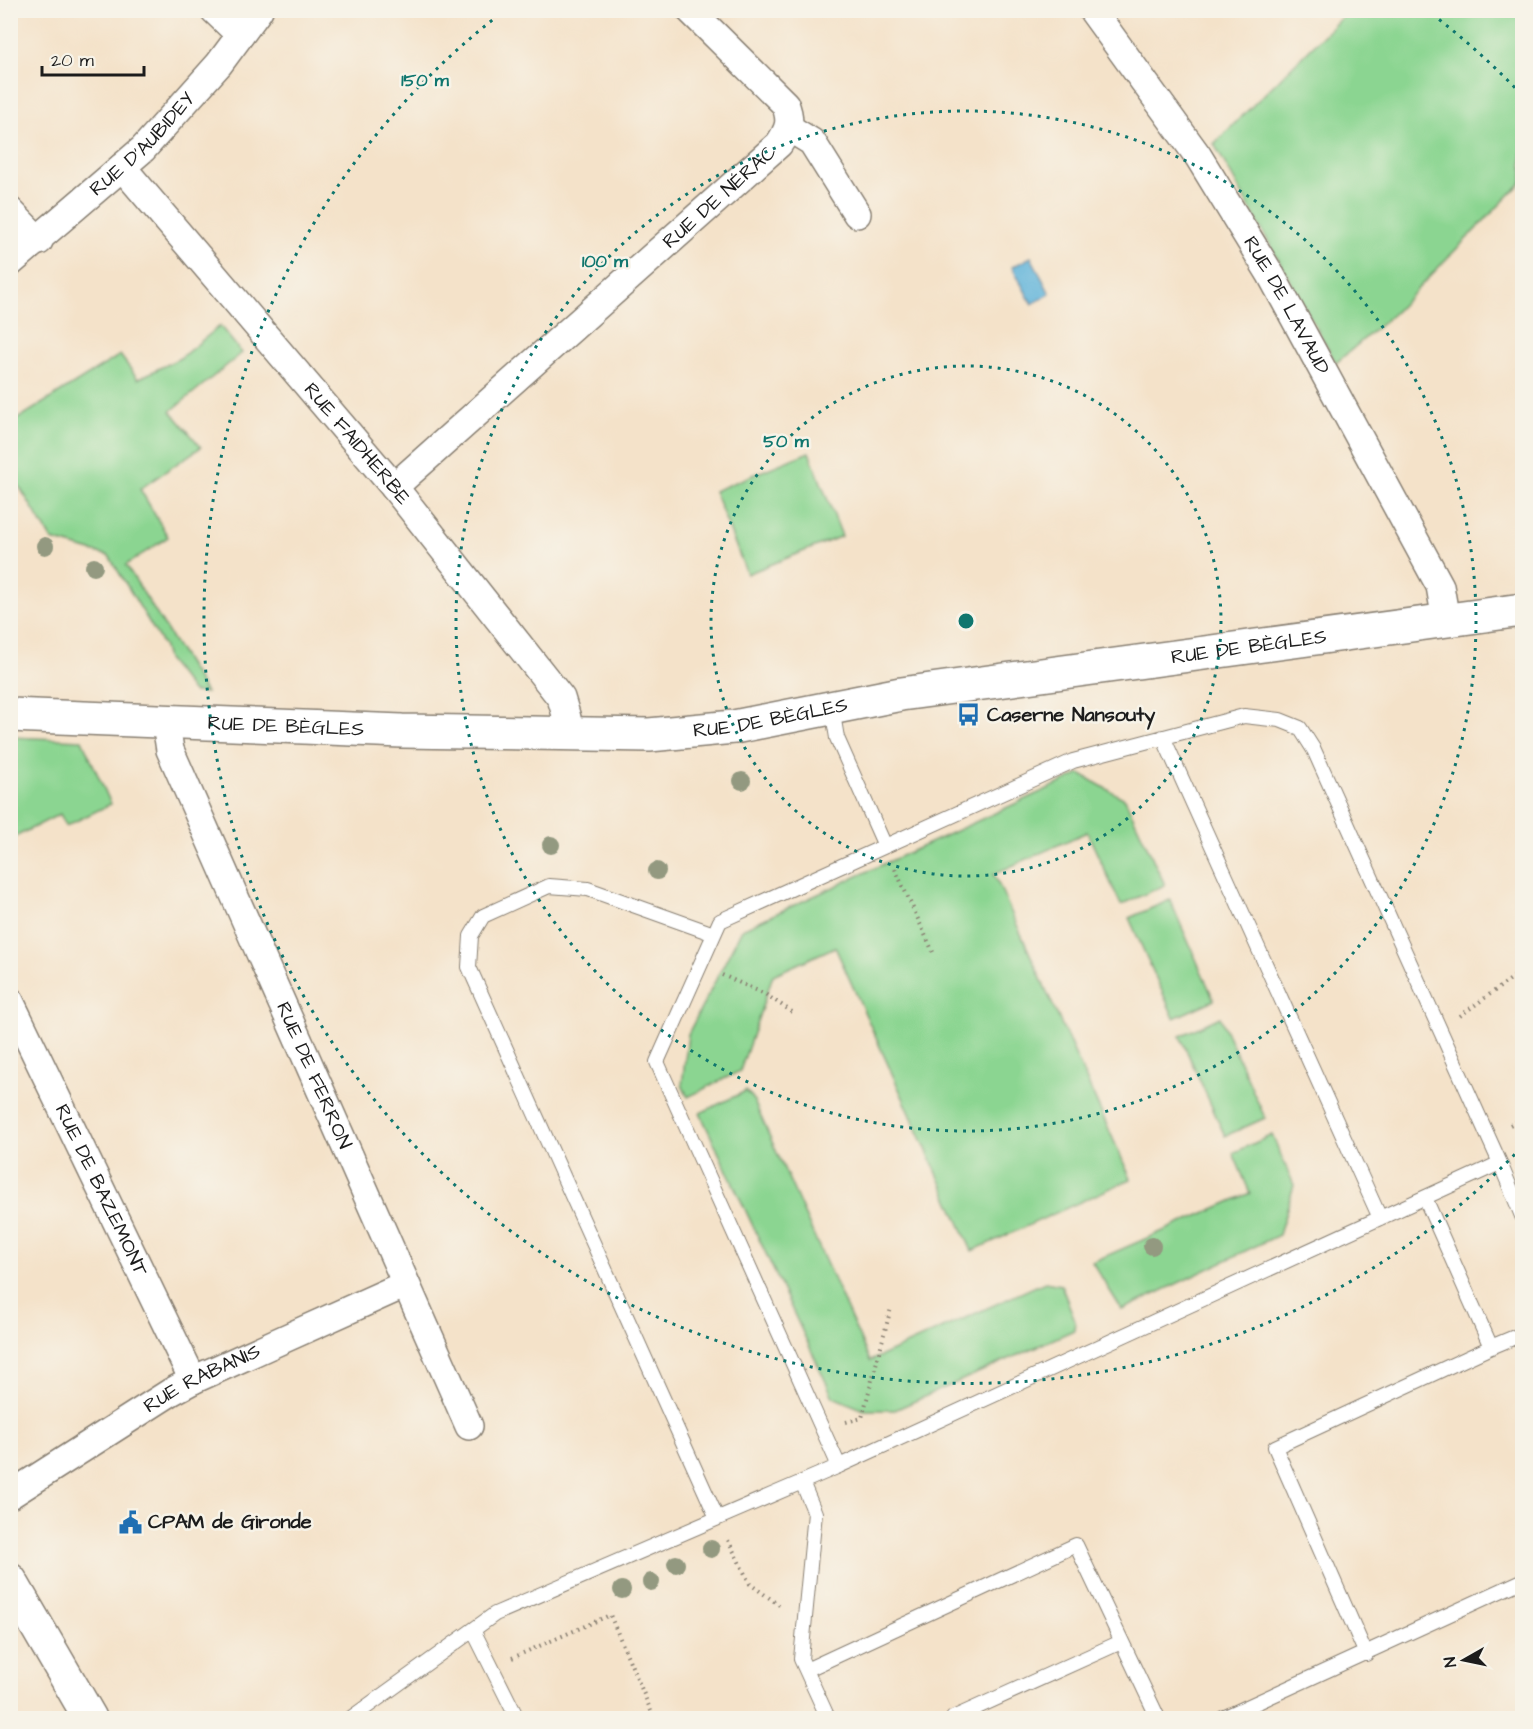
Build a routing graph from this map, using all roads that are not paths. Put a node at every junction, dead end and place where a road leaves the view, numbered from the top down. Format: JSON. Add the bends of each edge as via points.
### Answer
{"nodes":[{"id":1,"x":214,"y":10,"type":"edge"},
{"id":2,"x":259,"y":10,"type":"edge"},
{"id":3,"x":690,"y":10,"type":"edge"},
{"id":4,"x":1092,"y":10,"type":"edge"},
{"id":5,"x":240,"y":35,"type":"junction"},
{"id":6,"x":789,"y":128,"type":"junction"},
{"id":7,"x":122,"y":167,"type":"junction"},
{"id":8,"x":10,"y":212,"type":"edge"},
{"id":9,"x":857,"y":214,"type":"dead end"},
{"id":10,"x":39,"y":241,"type":"junction"},
{"id":11,"x":10,"y":263,"type":"edge"},
{"id":12,"x":394,"y":488,"type":"junction"},
{"id":13,"x":1522,"y":610,"type":"edge"},
{"id":14,"x":1446,"y":621,"type":"junction"},
{"id":15,"x":832,"y":708,"type":"junction"},
{"id":16,"x":10,"y":715,"type":"edge"},
{"id":17,"x":168,"y":722,"type":"junction"},
{"id":18,"x":567,"y":735,"type":"junction"},
{"id":19,"x":1163,"y":737,"type":"junction"},
{"id":20,"x":885,"y":846,"type":"junction"},
{"id":21,"x":714,"y":933,"type":"junction"},
{"id":22,"x":10,"y":1001,"type":"edge"},
{"id":23,"x":1500,"y":1163,"type":"junction"},
{"id":24,"x":1425,"y":1198,"type":"junction"},
{"id":25,"x":1522,"y":1216,"type":"edge"},
{"id":26,"x":1380,"y":1218,"type":"junction"},
{"id":27,"x":406,"y":1284,"type":"junction"},
{"id":28,"x":1522,"y":1334,"type":"edge"},
{"id":29,"x":1491,"y":1347,"type":"junction"},
{"id":30,"x":193,"y":1380,"type":"junction"},
{"id":31,"x":470,"y":1426,"type":"dead end"},
{"id":32,"x":839,"y":1466,"type":"junction"},
{"id":33,"x":802,"y":1482,"type":"junction"},
{"id":34,"x":10,"y":1495,"type":"edge"},
{"id":35,"x":717,"y":1518,"type":"junction"},
{"id":36,"x":10,"y":1580,"type":"edge"},
{"id":37,"x":1522,"y":1581,"type":"edge"},
{"id":38,"x":473,"y":1630,"type":"junction"},
{"id":39,"x":1121,"y":1642,"type":"junction"},
{"id":40,"x":1366,"y":1654,"type":"junction"},
{"id":41,"x":806,"y":1670,"type":"junction"},
{"id":42,"x":81,"y":1715,"type":"edge"},
{"id":43,"x":351,"y":1719,"type":"edge"},
{"id":44,"x":517,"y":1719,"type":"edge"},
{"id":45,"x":828,"y":1719,"type":"edge"},
{"id":46,"x":953,"y":1719,"type":"edge"},
{"id":47,"x":1158,"y":1719,"type":"edge"},
{"id":48,"x":1223,"y":1719,"type":"edge"}],
"edges":[{"from":1,"to":5,"type":"street"},
{"from":2,"to":5,"type":"street","name":"RUE D'AUBIDEY"},
{"from":3,"to":6,"type":"street","name":"RUE DE NÉRAC","via":[[785,104],[790,115]]},
{"from":4,"to":14,"type":"street","name":"RUE DE LAVAUD","via":[[1198,156],[1271,275],[1440,586]]},
{"from":5,"to":7,"type":"street","name":"RUE D'AUBIDEY","via":[[219,64]]},
{"from":6,"to":9,"type":"street","via":[[812,142]]},
{"from":6,"to":12,"type":"street","name":"RUE DE NÉRAC","via":[[779,144]]},
{"from":7,"to":10,"type":"street","name":"RUE D'AUBIDEY"},
{"from":7,"to":12,"type":"street","name":"RUE FAIDHERBE"},
{"from":8,"to":10,"type":"street"},
{"from":10,"to":11,"type":"street","name":"RUE D'AUBIDEY"},
{"from":12,"to":18,"type":"street","name":"RUE FAIDHERBE","via":[[561,698]]},
{"from":13,"to":14,"type":"street","name":"RUE DE BÈGLES"},
{"from":14,"to":15,"type":"street","name":"RUE DE BÈGLES","via":[[885,696]]},
{"from":15,"to":18,"type":"street","name":"RUE DE BÈGLES","via":[[734,727],[649,735]]},
{"from":15,"to":20,"type":"lane","via":[[837,738]]},
{"from":16,"to":17,"type":"street","name":"RUE DE BÈGLES"},
{"from":17,"to":18,"type":"street","name":"RUE DE BÈGLES"},
{"from":17,"to":27,"type":"street","name":"RUE DE FERRON","via":[[170,750]]},
{"from":19,"to":20,"type":"lane","via":[[1073,761]]},
{"from":19,"to":23,"type":"lane","via":[[1244,716],[1280,720],[1299,728],[1314,750]]},
{"from":19,"to":26,"type":"lane"},
{"from":20,"to":21,"type":"lane","via":[[720,921]]},
{"from":21,"to":32,"type":"lane","via":[[657,1062]]},
{"from":21,"to":35,"type":"lane","via":[[588,890],[549,886],[483,916],[471,936],[469,967]]},
{"from":22,"to":30,"type":"street","name":"RUE DE BAZEMONT"},
{"from":23,"to":24,"type":"lane"},
{"from":23,"to":25,"type":"lane"},
{"from":24,"to":26,"type":"lane"},
{"from":24,"to":29,"type":"lane"},
{"from":26,"to":32,"type":"lane"},
{"from":27,"to":30,"type":"street","name":"RUE RABANIS"},
{"from":27,"to":31,"type":"street","name":"RUE DE FERRON"},
{"from":28,"to":29,"type":"lane"},
{"from":29,"to":40,"type":"lane","via":[[1275,1447]]},
{"from":30,"to":34,"type":"street","name":"RUE RABANIS"},
{"from":32,"to":33,"type":"lane"},
{"from":33,"to":35,"type":"lane"},
{"from":33,"to":41,"type":"lane","via":[[815,1513],[803,1623],[801,1659]]},
{"from":35,"to":38,"type":"lane","via":[[495,1614]]},
{"from":36,"to":42,"type":"street"},
{"from":37,"to":40,"type":"lane"},
{"from":38,"to":43,"type":"lane"},
{"from":38,"to":44,"type":"lane"},
{"from":39,"to":41,"type":"lane","via":[[1076,1545]]},
{"from":39,"to":46,"type":"lane"},
{"from":39,"to":47,"type":"lane"},
{"from":40,"to":48,"type":"lane"},
{"from":41,"to":45,"type":"lane"}]}
